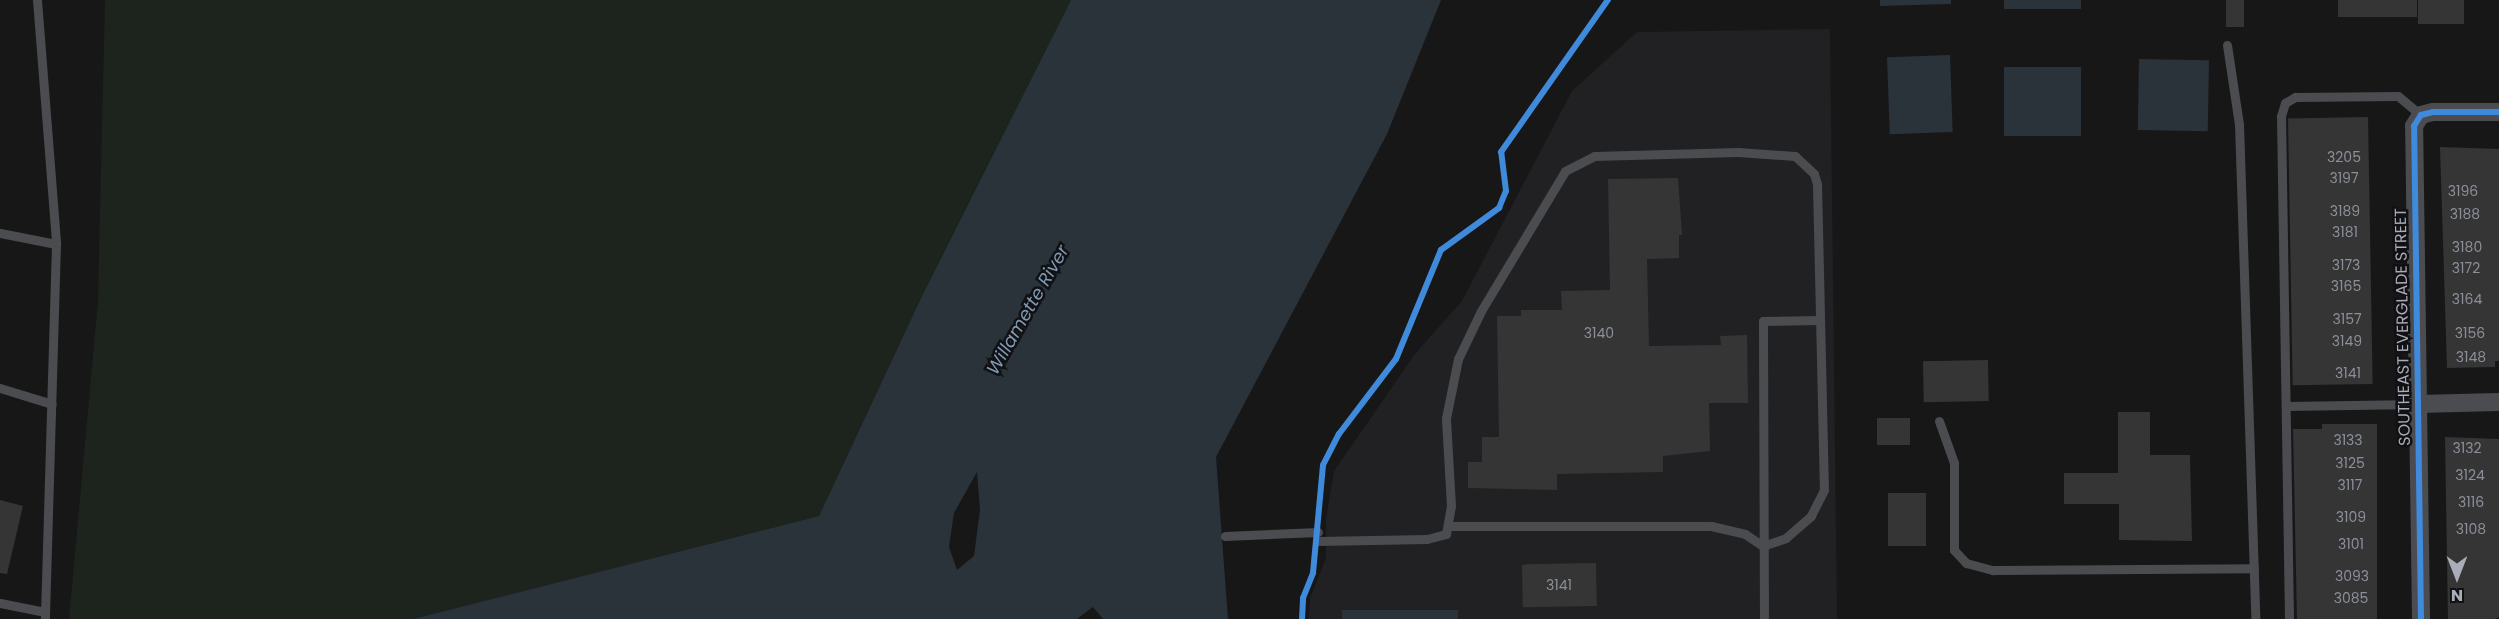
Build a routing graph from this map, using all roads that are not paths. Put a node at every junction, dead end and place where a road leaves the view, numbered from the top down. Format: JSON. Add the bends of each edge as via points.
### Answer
{"nodes":[{"id":1,"x":37,"y":0,"type":"edge"},
{"id":2,"x":2227,"y":45,"type":"dead end"},
{"id":3,"x":2499,"y":112,"type":"edge"},
{"id":4,"x":2421,"y":115,"type":"junction"},
{"id":5,"x":0,"y":233,"type":"edge"},
{"id":6,"x":56,"y":244,"type":"junction"},
{"id":7,"x":1820,"y":320,"type":"junction"},
{"id":8,"x":0,"y":388,"type":"edge"},
{"id":9,"x":2499,"y":402,"type":"edge"},
{"id":10,"x":52,"y":404,"type":"junction"},
{"id":11,"x":2418,"y":404,"type":"junction"},
{"id":12,"x":2286,"y":406,"type":"junction"},
{"id":13,"x":1939,"y":421,"type":"dead end"},
{"id":14,"x":1450,"y":526,"type":"junction"},
{"id":15,"x":1225,"y":536,"type":"dead end"},
{"id":16,"x":1763,"y":546,"type":"junction"},
{"id":17,"x":2254,"y":568,"type":"junction"},
{"id":18,"x":0,"y":603,"type":"edge"},
{"id":19,"x":45,"y":616,"type":"edge"},
{"id":20,"x":1764,"y":619,"type":"edge"},
{"id":21,"x":2254,"y":619,"type":"edge"},
{"id":22,"x":2289,"y":619,"type":"edge"},
{"id":23,"x":2421,"y":619,"type":"edge"}],
"edges":[{"from":1,"to":6,"type":"lane"},
{"from":2,"to":17,"type":"lane","via":[[2240,124]]},
{"from":3,"to":4,"type":"street"},
{"from":4,"to":11,"type":"street","name":"SOUTHEAST EVERGLADE STREET","via":[[2414,126]]},
{"from":4,"to":12,"type":"lane","via":[[2398,96],[2295,97],[2285,103],[2281,116]]},
{"from":5,"to":6,"type":"lane"},
{"from":6,"to":10,"type":"lane"},
{"from":7,"to":14,"type":"lane","via":[[1817,184],[1804,161],[1784,153],[1738,152],[1594,156],[1576,163],[1556,181],[1458,358],[1446,418]]},
{"from":7,"to":16,"type":"lane","via":[[1824,490],[1811,516],[1786,538]]},
{"from":7,"to":16,"type":"lane","via":[[1762,321]]},
{"from":8,"to":10,"type":"lane"},
{"from":9,"to":11,"type":"street"},
{"from":10,"to":19,"type":"lane"},
{"from":11,"to":12,"type":"lane"},
{"from":11,"to":23,"type":"street","name":"SOUTHEAST EVERGLADE STREET"},
{"from":12,"to":22,"type":"lane"},
{"from":13,"to":17,"type":"lane","via":[[1954,463],[1954,550],[1966,563],[1993,570]]},
{"from":14,"to":15,"type":"lane","via":[[1446,534],[1427,538]]},
{"from":14,"to":16,"type":"lane","via":[[1711,526],[1744,534]]},
{"from":16,"to":20,"type":"lane"},
{"from":17,"to":21,"type":"lane"},
{"from":18,"to":19,"type":"lane"}]}
